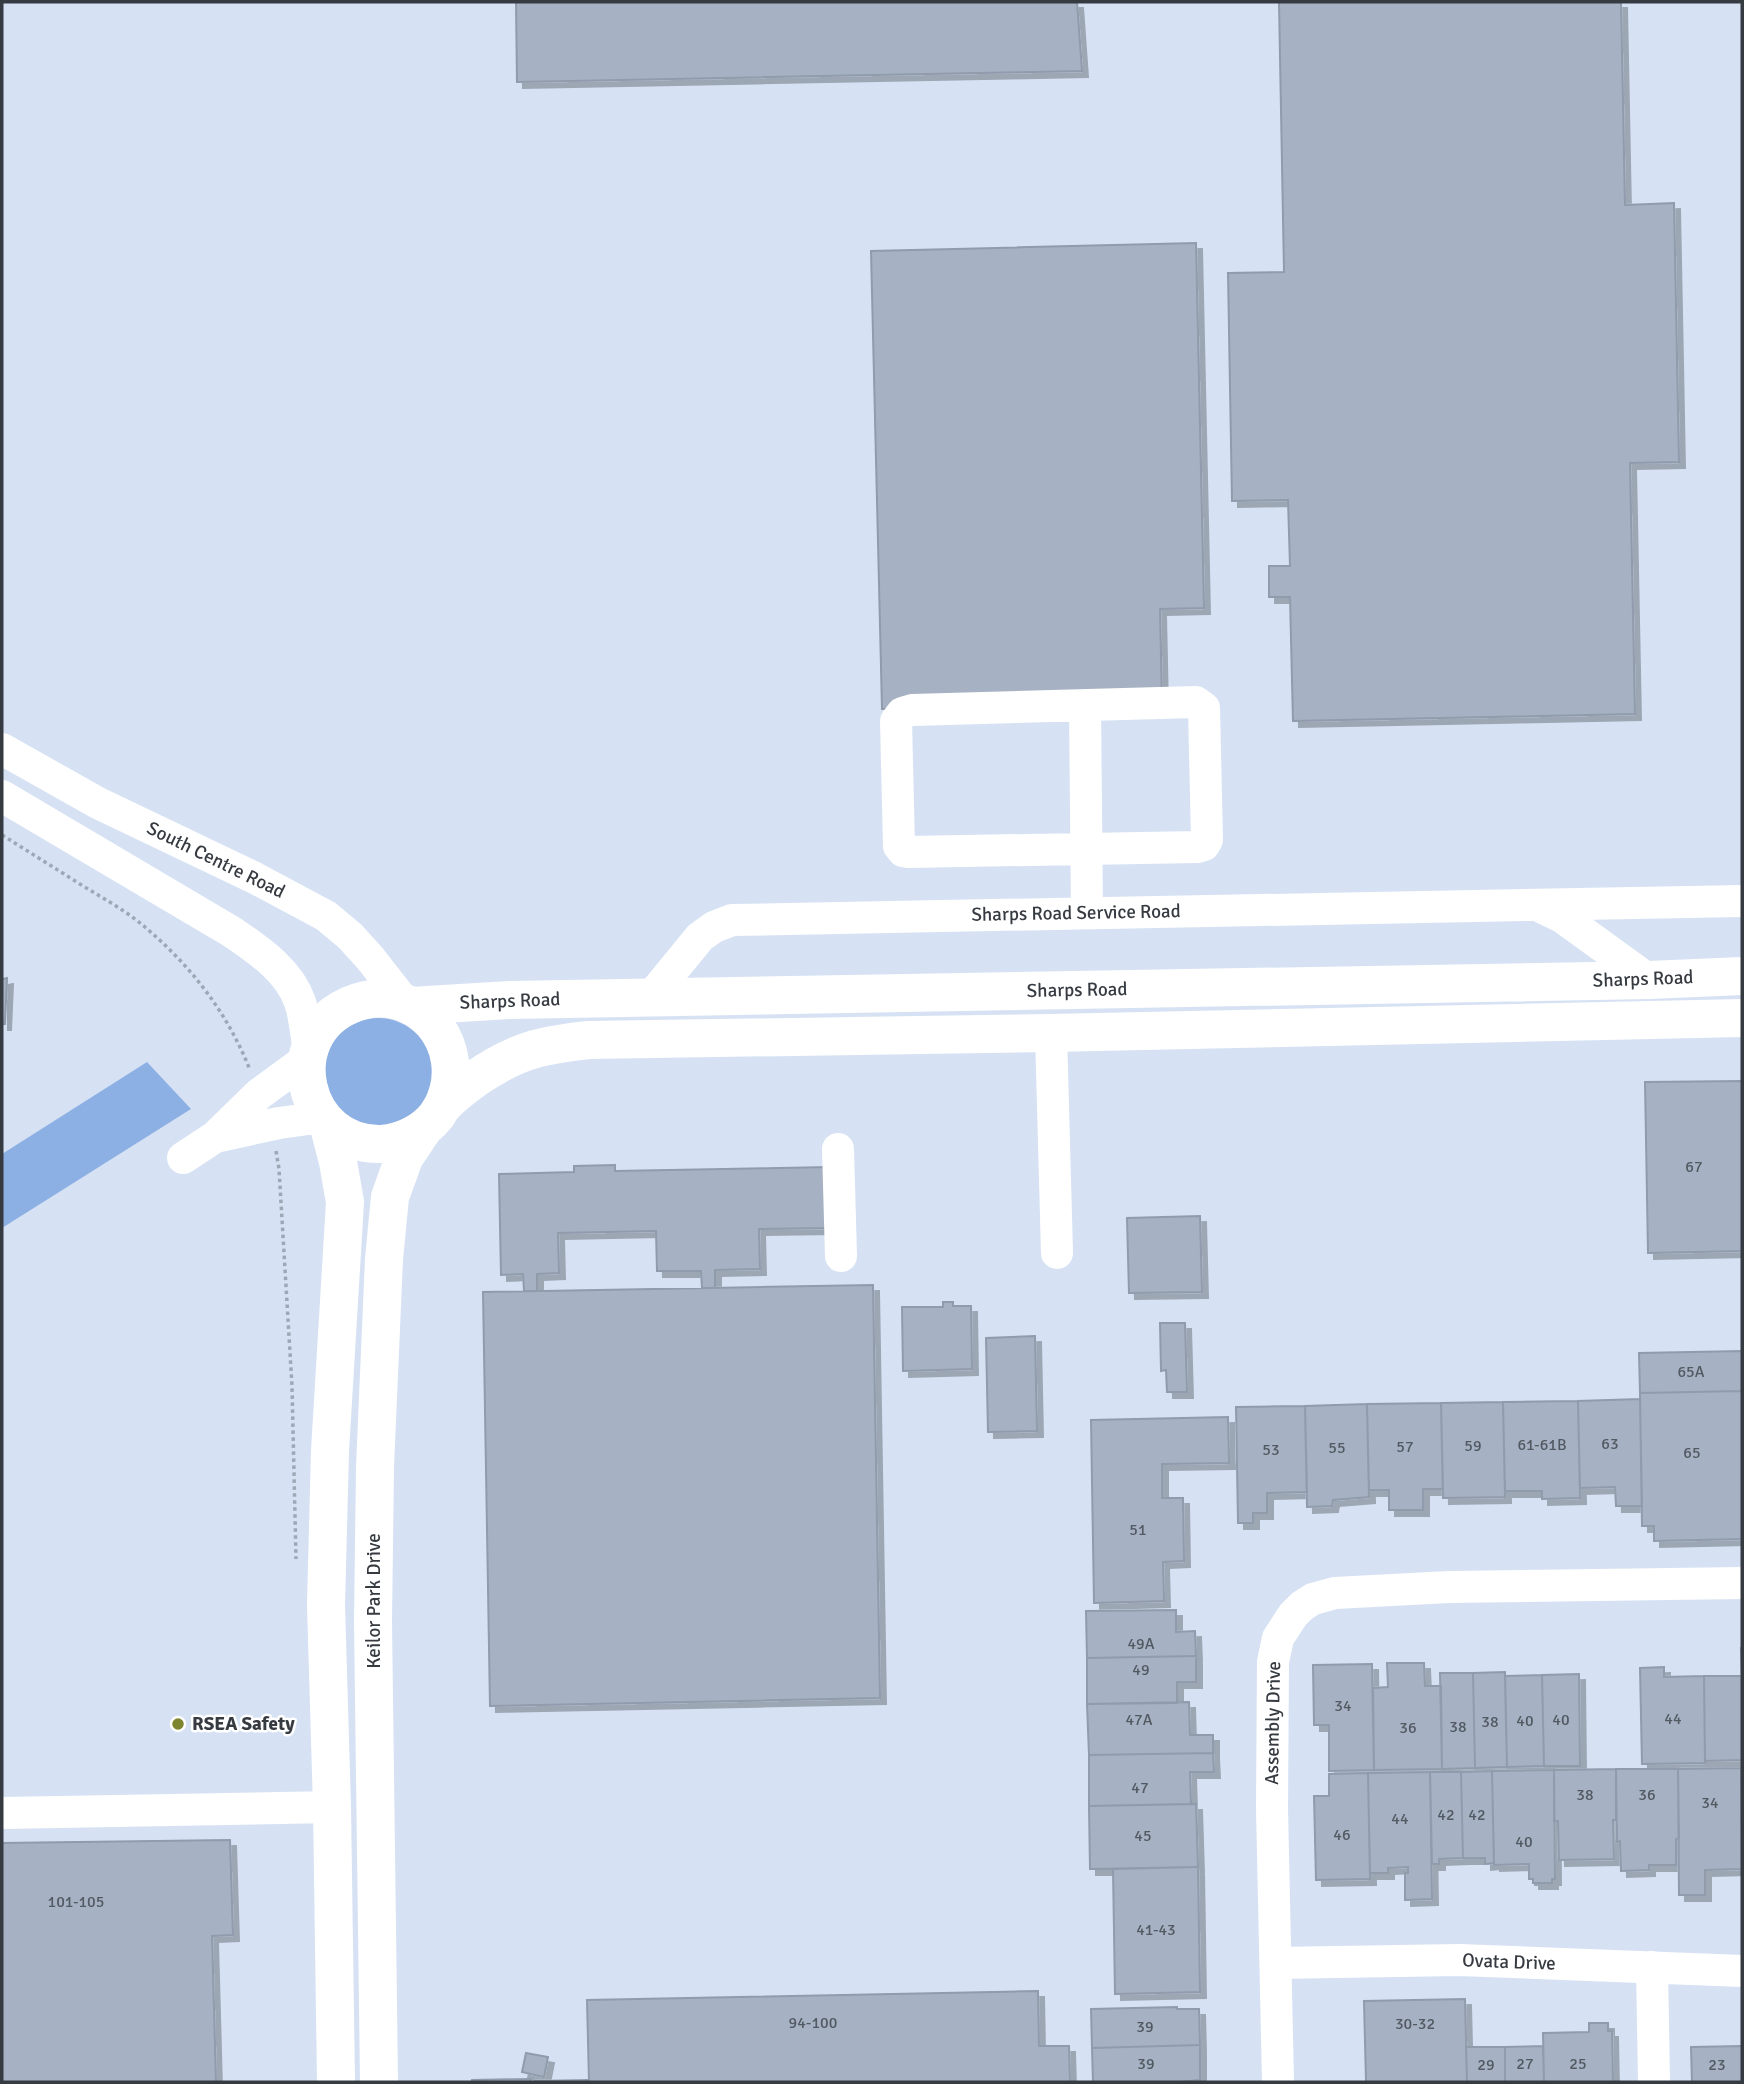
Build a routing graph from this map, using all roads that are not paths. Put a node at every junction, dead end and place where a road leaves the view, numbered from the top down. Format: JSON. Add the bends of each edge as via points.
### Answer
{"nodes":[{"id":1,"x":1085,"y":706,"type":"junction"},
{"id":2,"x":2,"y":749,"type":"edge"},
{"id":3,"x":2,"y":796,"type":"edge"},
{"id":4,"x":2,"y":803,"type":"edge"},
{"id":5,"x":58,"y":829,"type":"junction"},
{"id":6,"x":1086,"y":849,"type":"junction"},
{"id":7,"x":1742,"y":901,"type":"edge"},
{"id":8,"x":1535,"y":904,"type":"junction"},
{"id":9,"x":1087,"y":912,"type":"junction"},
{"id":10,"x":1742,"y":976,"type":"edge"},
{"id":11,"x":1649,"y":980,"type":"junction"},
{"id":12,"x":650,"y":998,"type":"junction"},
{"id":13,"x":409,"y":1005,"type":"junction"},
{"id":14,"x":1742,"y":1018,"type":"edge"},
{"id":15,"x":1051,"y":1033,"type":"junction"},
{"id":16,"x":308,"y":1055,"type":"junction"},
{"id":17,"x":433,"y":1118,"type":"junction"},
{"id":18,"x":325,"y":1120,"type":"junction"},
{"id":19,"x":215,"y":1137,"type":"junction"},
{"id":20,"x":838,"y":1149,"type":"dead end"},
{"id":21,"x":183,"y":1158,"type":"dead end"},
{"id":22,"x":1057,"y":1253,"type":"dead end"},
{"id":23,"x":841,"y":1256,"type":"dead end"},
{"id":24,"x":1742,"y":1583,"type":"edge"},
{"id":25,"x":332,"y":1807,"type":"junction"},
{"id":26,"x":2,"y":1813,"type":"edge"},
{"id":27,"x":1276,"y":1963,"type":"junction"},
{"id":28,"x":1652,"y":1967,"type":"junction"},
{"id":29,"x":1742,"y":1971,"type":"edge"},
{"id":30,"x":336,"y":2082,"type":"edge"},
{"id":31,"x":379,"y":2082,"type":"edge"},
{"id":32,"x":1278,"y":2082,"type":"edge"},
{"id":33,"x":1654,"y":2082,"type":"edge"}],
"edges":[{"from":1,"to":6,"type":"street"},
{"from":1,"to":6,"type":"street","via":[[1202,705],[1207,829],[1207,840],[1197,847]]},
{"from":1,"to":6,"type":"street","via":[[912,710],[896,721],[899,846],[903,851]]},
{"from":2,"to":13,"type":"street","name":"South Centre Road","via":[[98,803],[326,916],[370,958]]},
{"from":3,"to":5,"type":"street"},
{"from":4,"to":5,"type":"street"},
{"from":5,"to":16,"type":"street","via":[[263,954],[298,995]]},
{"from":6,"to":9,"type":"street"},
{"from":7,"to":8,"type":"street","name":"Sharps Road Service Road"},
{"from":8,"to":9,"type":"street","name":"Sharps Road Service Road"},
{"from":8,"to":11,"type":"street","name":"Sharps Road Service Road","via":[[1562,917]]},
{"from":9,"to":12,"type":"street","name":"Sharps Road Service Road","via":[[732,920],[700,937]]},
{"from":10,"to":11,"type":"main road","name":"Sharps Road"},
{"from":11,"to":12,"type":"main road","name":"Sharps Road"},
{"from":12,"to":13,"type":"main road","name":"Sharps Road"},
{"from":13,"to":16,"type":"main road","via":[[382,999],[347,1006],[327,1020]]},
{"from":13,"to":17,"type":"main road","via":[[434,1024],[448,1050],[451,1079]]},
{"from":14,"to":15,"type":"main road"},
{"from":15,"to":17,"type":"main road","via":[[554,1043],[512,1056],[475,1079]]},
{"from":15,"to":22,"type":"street"},
{"from":16,"to":18,"type":"main road","via":[[308,1090]]},
{"from":16,"to":19,"type":"street"},
{"from":17,"to":18,"type":"main road","via":[[415,1134],[375,1144],[345,1136]]},
{"from":17,"to":31,"type":"main road","name":"Keilor Park Drive","via":[[404,1158],[390,1197],[384,1252],[373,1621]]},
{"from":18,"to":19,"type":"street","via":[[269,1125]]},
{"from":18,"to":25,"type":"main road","via":[[345,1202],[327,1527]]},
{"from":19,"to":21,"type":"street"},
{"from":20,"to":23,"type":"street"},
{"from":24,"to":27,"type":"street","name":"Assembly Drive","via":[[1363,1591],[1325,1595],[1302,1605],[1278,1638],[1273,1662]]},
{"from":25,"to":26,"type":"street"},
{"from":25,"to":30,"type":"main road"},
{"from":27,"to":28,"type":"street","name":"Ovata Drive","via":[[1459,1960]]},
{"from":27,"to":32,"type":"street","name":"Assembly Drive"},
{"from":28,"to":29,"type":"street","name":"Ovata Drive"},
{"from":28,"to":33,"type":"street"}]}
